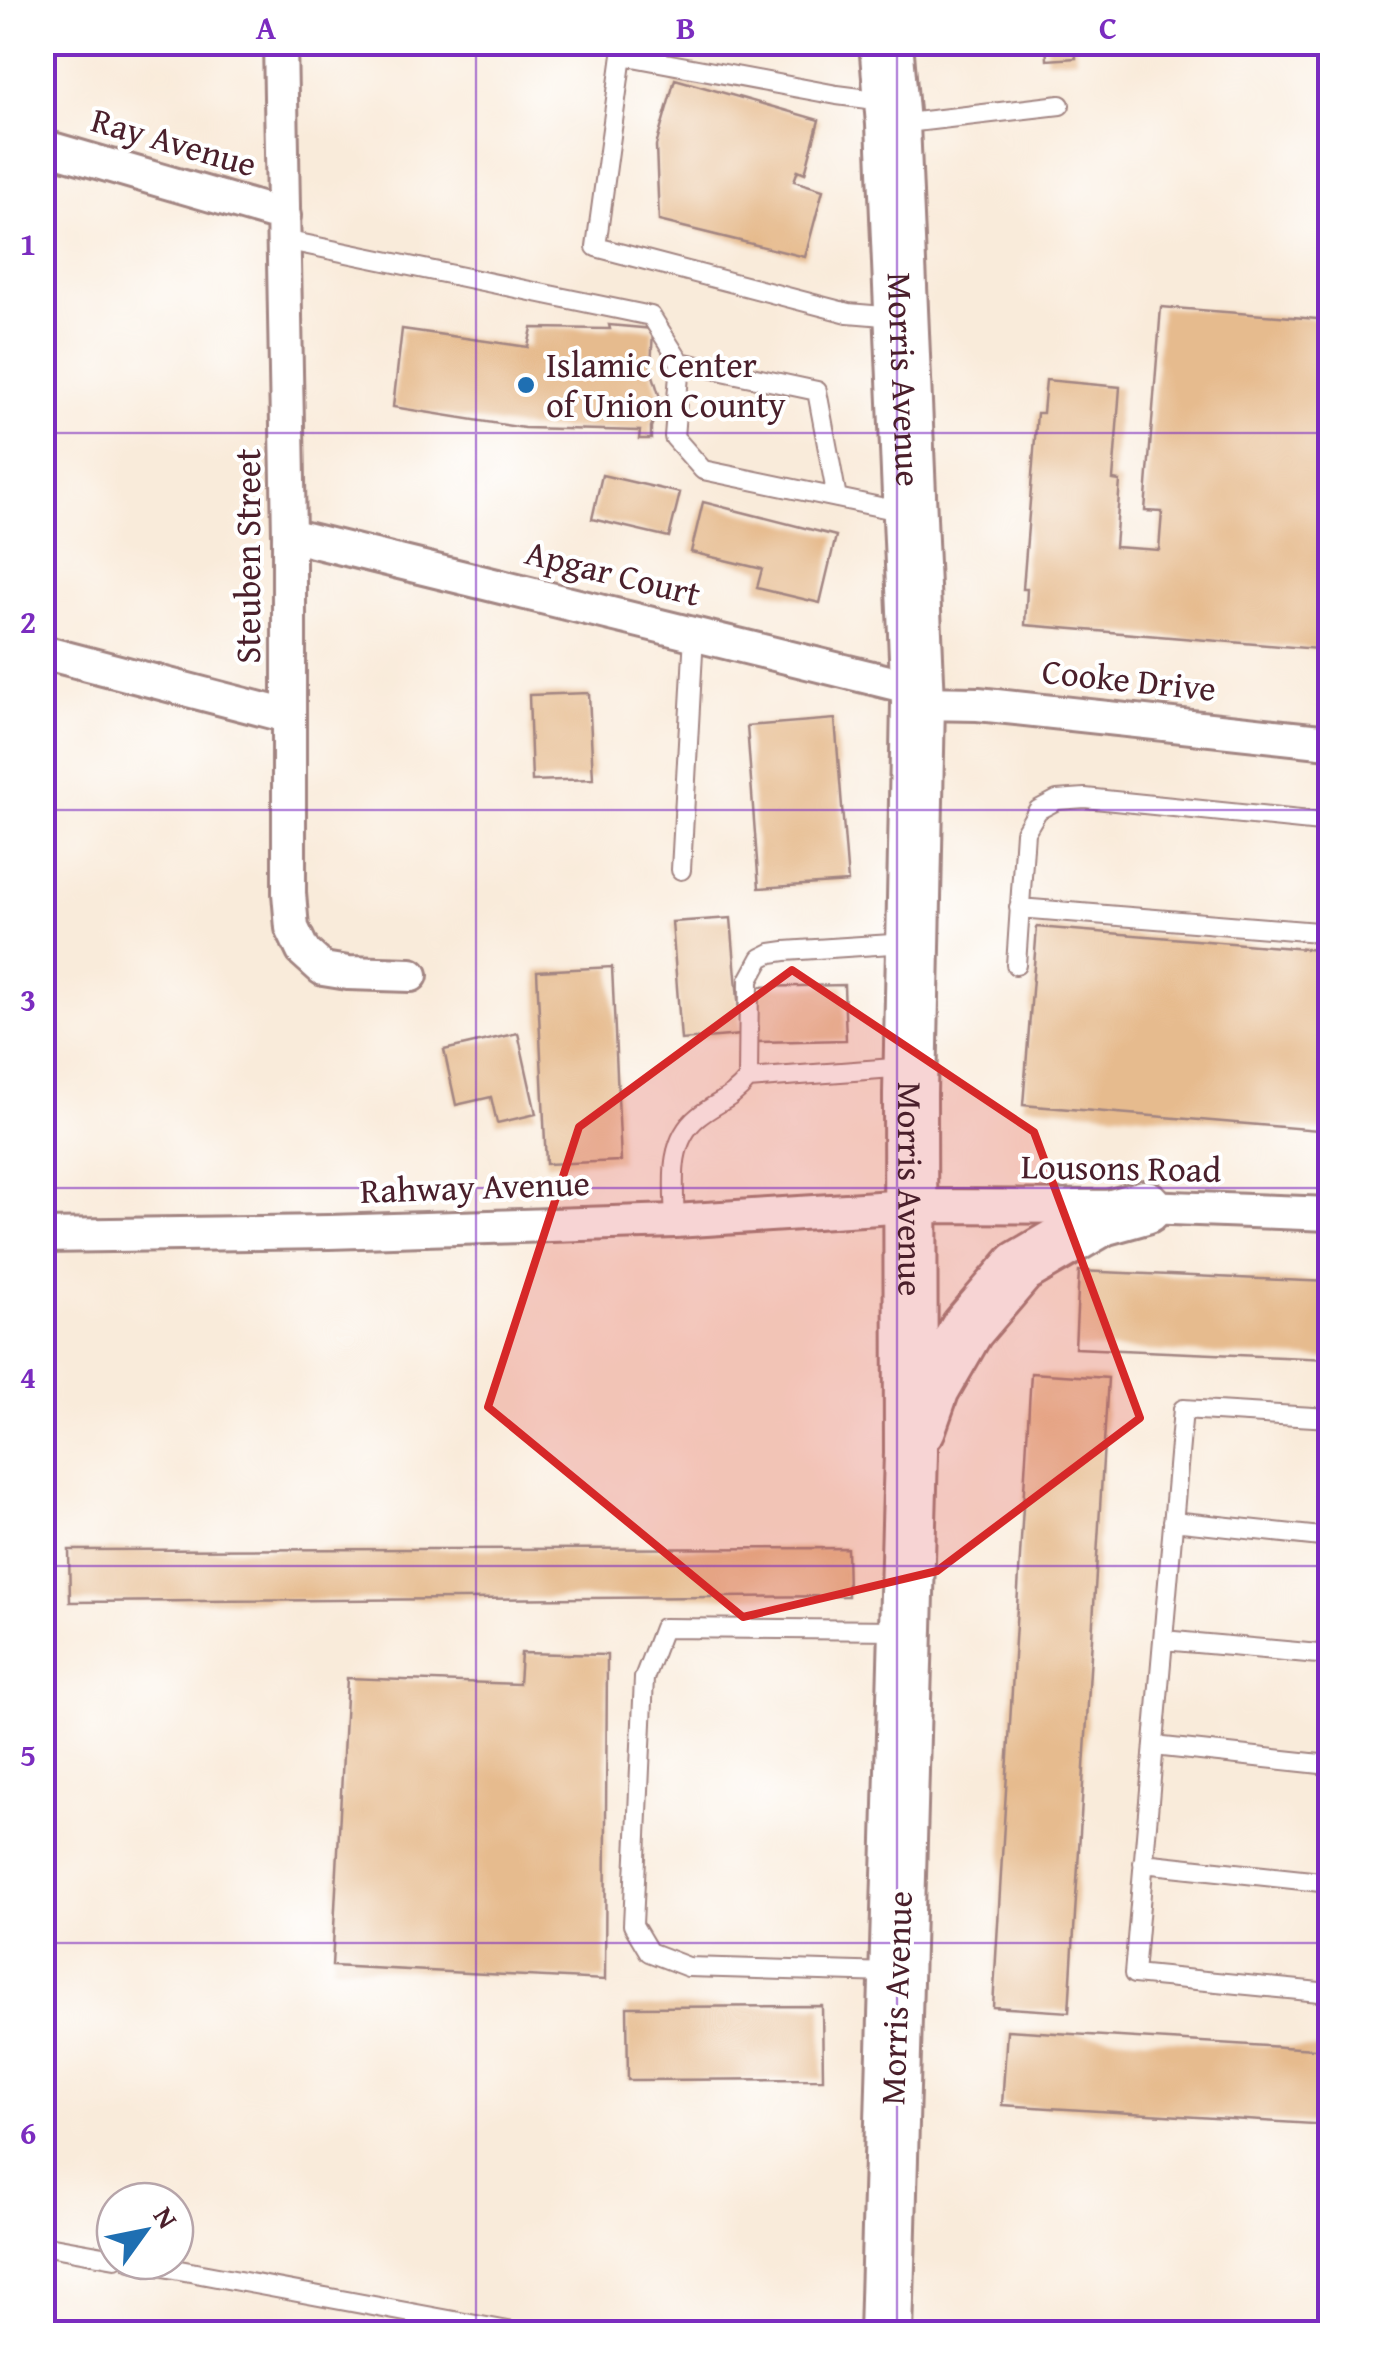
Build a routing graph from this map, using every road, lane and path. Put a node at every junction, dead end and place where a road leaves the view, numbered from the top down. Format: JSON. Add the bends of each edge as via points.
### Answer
{"nodes":[{"id":1,"x":280,"y":42,"type":"edge"},
{"id":2,"x":886,"y":42,"type":"edge"},
{"id":3,"x":1060,"y":105,"type":"dead end"},
{"id":4,"x":892,"y":113,"type":"junction"},
{"id":5,"x":42,"y":146,"type":"edge"},
{"id":6,"x":284,"y":228,"type":"junction"},
{"id":7,"x":901,"y":318,"type":"junction"},
{"id":8,"x":680,"y":362,"type":"junction"},
{"id":9,"x":836,"y":498,"type":"junction"},
{"id":10,"x":910,"y":514,"type":"junction"},
{"id":11,"x":289,"y":535,"type":"junction"},
{"id":12,"x":694,"y":634,"type":"junction"},
{"id":13,"x":42,"y":652,"type":"edge"},
{"id":14,"x":918,"y":696,"type":"junction"},
{"id":15,"x":288,"y":716,"type":"junction"},
{"id":16,"x":1330,"y":742,"type":"edge"},
{"id":17,"x":1330,"y":822,"type":"edge"},
{"id":18,"x":682,"y":870,"type":"dead end"},
{"id":19,"x":1019,"y":908,"type":"junction"},
{"id":20,"x":1330,"y":934,"type":"edge"},
{"id":21,"x":913,"y":942,"type":"junction"},
{"id":22,"x":1016,"y":965,"type":"dead end"},
{"id":23,"x":411,"y":975,"type":"dead end"},
{"id":24,"x":910,"y":1067,"type":"junction"},
{"id":25,"x":748,"y":1078,"type":"junction"},
{"id":26,"x":909,"y":1206,"type":"junction"},
{"id":27,"x":1145,"y":1207,"type":"junction"},
{"id":28,"x":1330,"y":1214,"type":"edge"},
{"id":29,"x":676,"y":1221,"type":"junction"},
{"id":30,"x":42,"y":1236,"type":"edge"},
{"id":31,"x":1330,"y":1418,"type":"edge"},
{"id":32,"x":911,"y":1453,"type":"junction"},
{"id":33,"x":1173,"y":1521,"type":"junction"},
{"id":34,"x":1330,"y":1538,"type":"edge"},
{"id":35,"x":906,"y":1630,"type":"junction"},
{"id":36,"x":1163,"y":1640,"type":"junction"},
{"id":37,"x":1330,"y":1656,"type":"edge"},
{"id":38,"x":1154,"y":1746,"type":"junction"},
{"id":39,"x":1330,"y":1765,"type":"edge"},
{"id":40,"x":1143,"y":1863,"type":"junction"},
{"id":41,"x":1330,"y":1883,"type":"edge"},
{"id":42,"x":896,"y":1973,"type":"junction"},
{"id":43,"x":1330,"y":1992,"type":"edge"},
{"id":44,"x":42,"y":2245,"type":"edge"},
{"id":45,"x":95,"y":2254,"type":"edge"},
{"id":46,"x":195,"y":2273,"type":"edge"},
{"id":47,"x":524,"y":2334,"type":"edge"},
{"id":48,"x":886,"y":2334,"type":"edge"}],
"edges":[{"from":1,"to":6,"type":"street","name":"Steuben Street"},
{"from":2,"to":4,"type":"main road","name":"Morris Avenue"},
{"from":3,"to":4,"type":"lane"},
{"from":4,"to":7,"type":"main road","name":"Morris Avenue"},
{"from":4,"to":7,"type":"lane","via":[[837,95],[622,54],[596,246],[848,313]]},
{"from":5,"to":6,"type":"street","name":"Ray Avenue"},
{"from":6,"to":8,"type":"lane","via":[[651,316]]},
{"from":6,"to":11,"type":"street","name":"Steuben Street"},
{"from":7,"to":10,"type":"main road","name":"Morris Avenue"},
{"from":8,"to":9,"type":"lane","via":[[817,392]]},
{"from":8,"to":9,"type":"lane","via":[[674,437],[704,470]]},
{"from":9,"to":10,"type":"lane"},
{"from":10,"to":14,"type":"main road","name":"Morris Avenue"},
{"from":11,"to":12,"type":"street","name":"Apgar Court"},
{"from":11,"to":15,"type":"street","name":"Steuben Street"},
{"from":12,"to":14,"type":"street","name":"Apgar Court"},
{"from":12,"to":18,"type":"lane"},
{"from":13,"to":15,"type":"street"},
{"from":14,"to":16,"type":"street","name":"Cooke Drive"},
{"from":14,"to":21,"type":"main road","name":"Morris Avenue"},
{"from":15,"to":23,"type":"street","name":"Steuben Street","via":[[292,928],[303,951],[324,968]]},
{"from":17,"to":19,"type":"lane","via":[[1057,800],[1038,810],[1025,832]]},
{"from":19,"to":20,"type":"lane"},
{"from":19,"to":22,"type":"lane"},
{"from":21,"to":24,"type":"main road","name":"Morris Avenue"},
{"from":21,"to":25,"type":"lane","via":[[786,950],[761,958],[749,980]]},
{"from":24,"to":25,"type":"lane"},
{"from":24,"to":26,"type":"main road","name":"Morris Avenue"},
{"from":25,"to":29,"type":"lane","via":[[681,1138],[674,1166]]},
{"from":26,"to":27,"type":"street","name":"Lousons Road"},
{"from":26,"to":29,"type":"street","name":"Rahway Avenue"},
{"from":26,"to":32,"type":"main road","name":"Morris Avenue"},
{"from":27,"to":28,"type":"street","name":"Lousons Road"},
{"from":27,"to":32,"type":"main road","via":[[1102,1219],[1020,1267],[967,1329],[933,1388]]},
{"from":29,"to":30,"type":"street","name":"Rahway Avenue"},
{"from":31,"to":33,"type":"lane","via":[[1183,1409]]},
{"from":32,"to":35,"type":"main road","name":"Morris Avenue"},
{"from":33,"to":34,"type":"lane"},
{"from":33,"to":36,"type":"lane"},
{"from":35,"to":42,"type":"main road","name":"Morris Avenue"},
{"from":35,"to":42,"type":"lane","via":[[664,1628],[644,1678],[634,1925],[650,1952],[688,1967]]},
{"from":36,"to":37,"type":"lane"},
{"from":36,"to":38,"type":"lane"},
{"from":38,"to":39,"type":"lane"},
{"from":38,"to":40,"type":"lane"},
{"from":40,"to":41,"type":"lane"},
{"from":40,"to":43,"type":"lane","via":[[1134,1974]]},
{"from":42,"to":48,"type":"main road","name":"Morris Avenue"},
{"from":44,"to":45,"type":"lane"},
{"from":46,"to":47,"type":"lane"}]}
